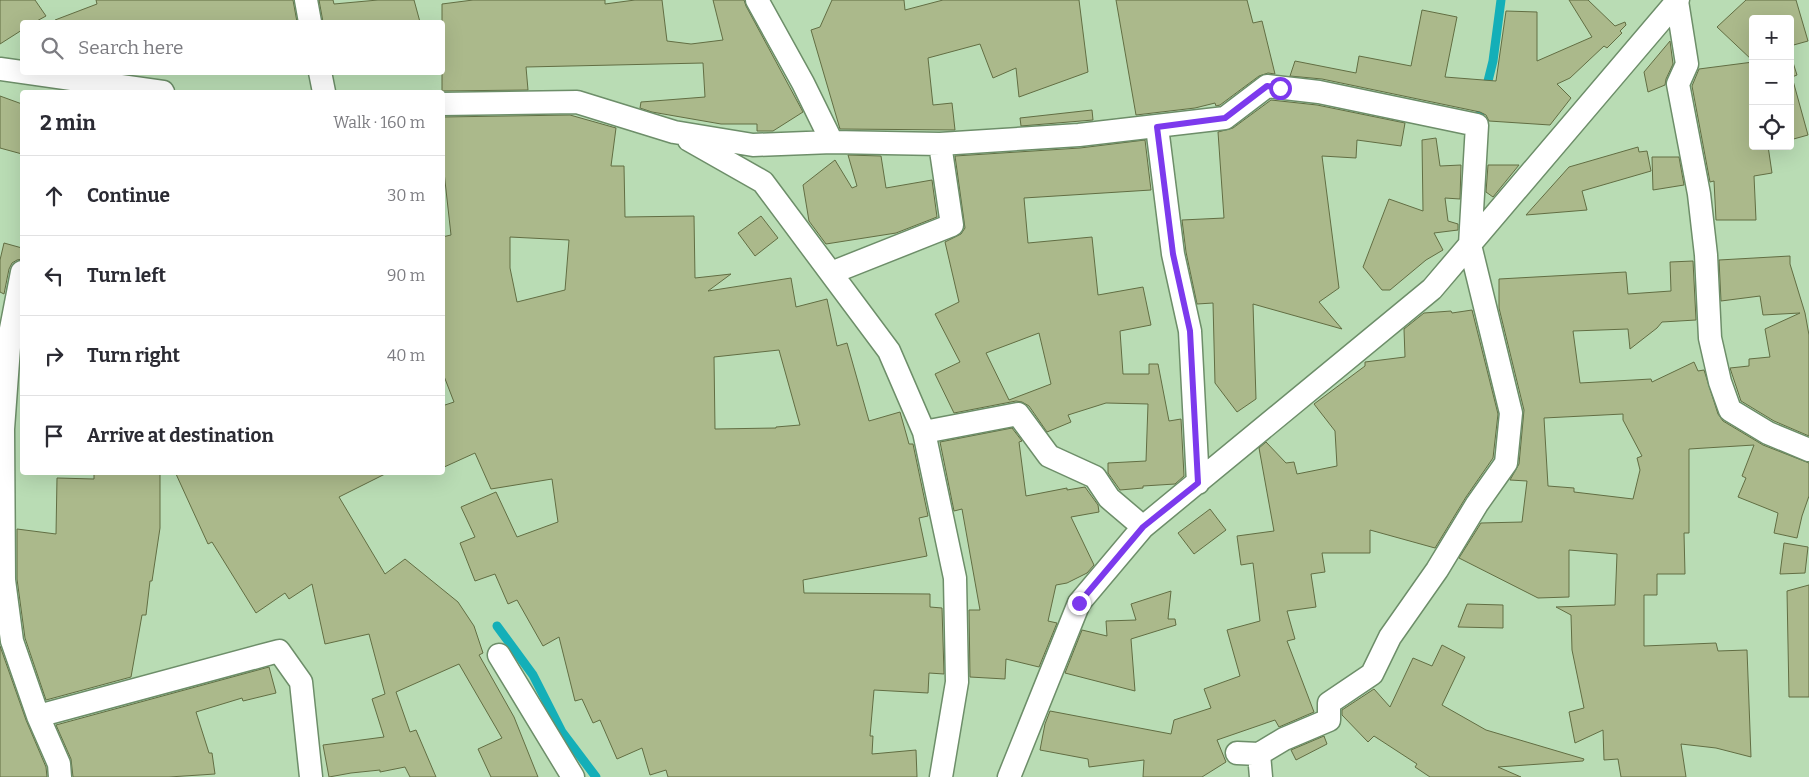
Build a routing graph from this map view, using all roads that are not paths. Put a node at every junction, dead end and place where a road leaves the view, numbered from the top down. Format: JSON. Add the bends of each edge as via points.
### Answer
{"nodes":[{"id":1,"x":306,"y":0,"type":"edge"},
{"id":2,"x":757,"y":0,"type":"edge"},
{"id":3,"x":1677,"y":0,"type":"edge"},
{"id":4,"x":310,"y":20,"type":"edge"},
{"id":5,"x":0,"y":70,"type":"edge"},
{"id":6,"x":20,"y":74,"type":"edge"},
{"id":7,"x":22,"y":75,"type":"edge"},
{"id":8,"x":321,"y":75,"type":"edge"},
{"id":9,"x":72,"y":86,"type":"edge"},
{"id":10,"x":133,"y":90,"type":"edge"},
{"id":11,"x":324,"y":90,"type":"edge"},
{"id":12,"x":445,"y":104,"type":"edge"},
{"id":13,"x":1157,"y":127,"type":"junction"},
{"id":14,"x":674,"y":132,"type":"junction"},
{"id":15,"x":832,"y":142,"type":"junction"},
{"id":16,"x":940,"y":144,"type":"junction"},
{"id":17,"x":1470,"y":245,"type":"junction"},
{"id":18,"x":831,"y":273,"type":"junction"},
{"id":19,"x":20,"y":282,"type":"edge"},
{"id":20,"x":924,"y":432,"type":"junction"},
{"id":21,"x":1809,"y":450,"type":"edge"},
{"id":22,"x":1198,"y":483,"type":"junction"},
{"id":23,"x":1143,"y":527,"type":"junction"},
{"id":24,"x":499,"y":656,"type":"dead end"},
{"id":25,"x":38,"y":716,"type":"junction"},
{"id":26,"x":60,"y":777,"type":"edge"},
{"id":27,"x":311,"y":777,"type":"edge"},
{"id":28,"x":573,"y":777,"type":"edge"},
{"id":29,"x":942,"y":777,"type":"edge"},
{"id":30,"x":1009,"y":777,"type":"edge"},
{"id":31,"x":1261,"y":777,"type":"edge"}],
"edges":[{"from":1,"to":4,"type":"street"},
{"from":2,"to":15,"type":"street"},
{"from":3,"to":17,"type":"street"},
{"from":3,"to":21,"type":"street","via":[[1688,64],[1678,84],[1699,194],[1710,338],[1720,382],[1730,410],[1768,433]]},
{"from":5,"to":6,"type":"street"},
{"from":7,"to":9,"type":"street"},
{"from":8,"to":11,"type":"street"},
{"from":9,"to":10,"type":"street"},
{"from":12,"to":14,"type":"street","via":[[577,102]]},
{"from":13,"to":16,"type":"street"},
{"from":13,"to":17,"type":"street","via":[[1225,118],[1267,86],[1319,92],[1477,126]]},
{"from":13,"to":22,"type":"street","via":[[1173,254],[1190,331]]},
{"from":14,"to":15,"type":"street","via":[[753,145]]},
{"from":14,"to":18,"type":"street","via":[[763,182]]},
{"from":15,"to":16,"type":"street"},
{"from":16,"to":18,"type":"street","via":[[952,225]]},
{"from":17,"to":22,"type":"street","via":[[1432,289]]},
{"from":17,"to":31,"type":"street","via":[[1511,413],[1506,463],[1390,637],[1372,674],[1330,703],[1329,720],[1248,754]]},
{"from":18,"to":20,"type":"street","via":[[889,351]]},
{"from":19,"to":25,"type":"street","via":[[10,334],[3,429],[4,580],[12,641]]},
{"from":20,"to":23,"type":"street","via":[[1018,414],[1049,456],[1095,477],[1109,498]]},
{"from":20,"to":29,"type":"street","via":[[954,578],[957,682]]},
{"from":22,"to":23,"type":"street"},
{"from":23,"to":30,"type":"street","via":[[1079,603]]},
{"from":24,"to":28,"type":"street"},
{"from":25,"to":26,"type":"street","via":[[59,764]]},
{"from":25,"to":27,"type":"street","via":[[279,651],[301,682]]}]}
